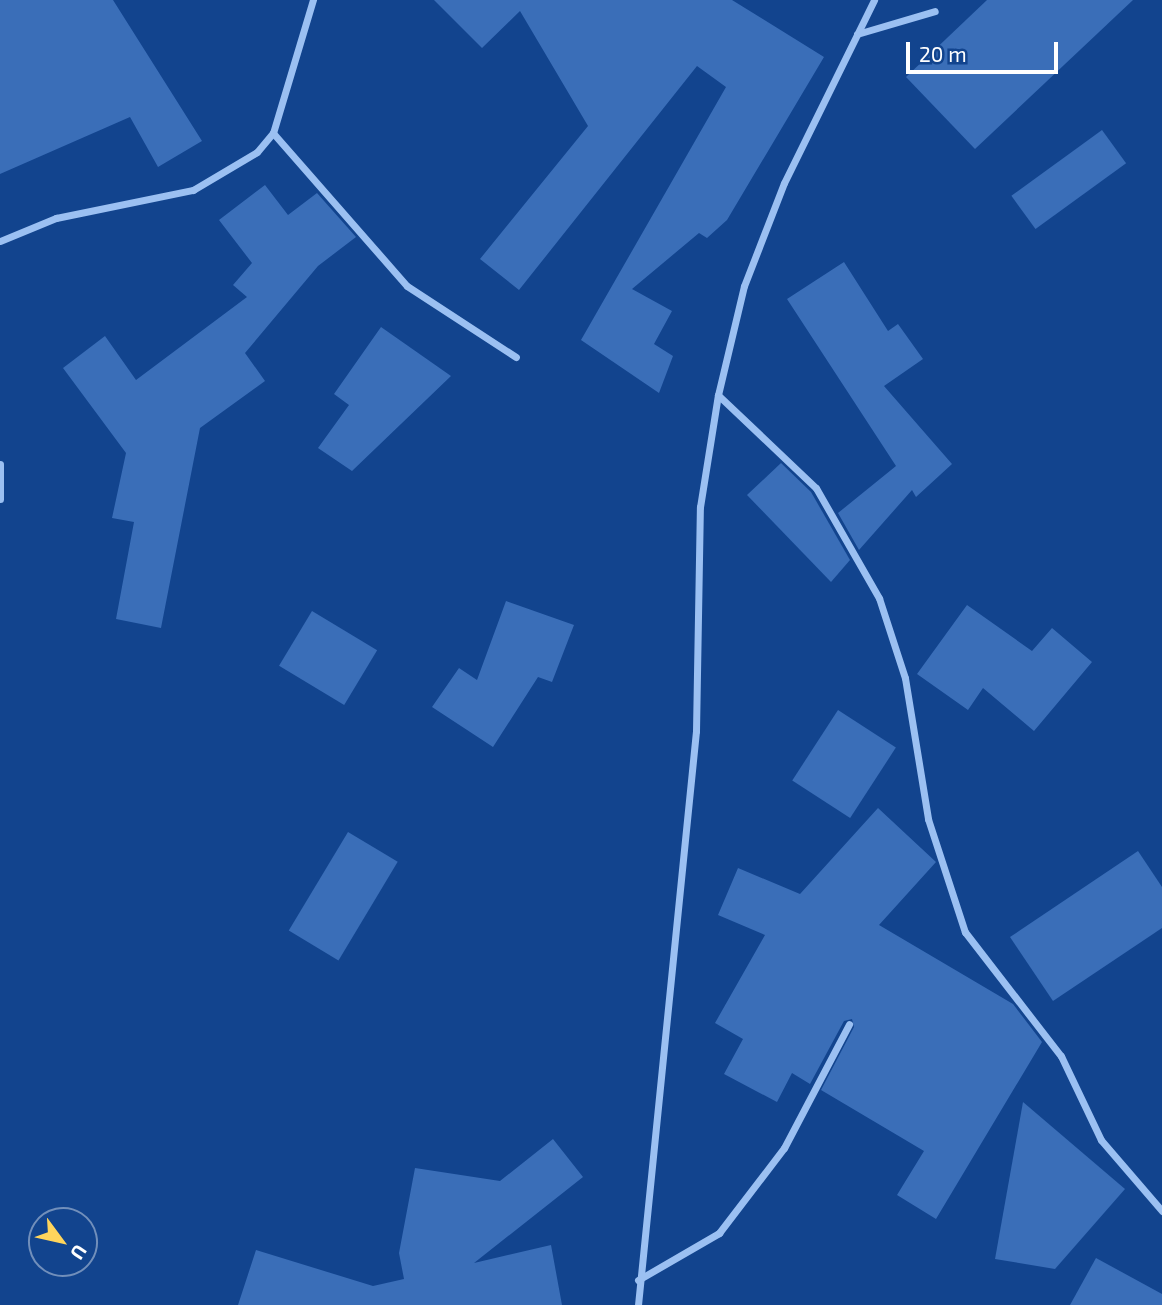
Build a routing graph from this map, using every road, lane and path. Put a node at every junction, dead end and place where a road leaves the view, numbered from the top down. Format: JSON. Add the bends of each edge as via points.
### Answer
{"nodes":[{"id":1,"x":313,"y":0,"type":"edge"},
{"id":2,"x":874,"y":0,"type":"edge"},
{"id":3,"x":935,"y":12,"type":"dead end"},
{"id":4,"x":857,"y":34,"type":"junction"},
{"id":5,"x":273,"y":132,"type":"junction"},
{"id":6,"x":0,"y":241,"type":"edge"},
{"id":7,"x":516,"y":357,"type":"dead end"},
{"id":8,"x":718,"y":394,"type":"junction"},
{"id":9,"x":0,"y":464,"type":"edge"},
{"id":10,"x":0,"y":499,"type":"edge"},
{"id":11,"x":849,"y":1024,"type":"dead end"},
{"id":12,"x":1162,"y":1212,"type":"edge"},
{"id":13,"x":638,"y":1280,"type":"junction"},
{"id":14,"x":638,"y":1305,"type":"edge"}],
"edges":[{"from":1,"to":5,"type":"street"},
{"from":2,"to":4,"type":"street"},
{"from":3,"to":4,"type":"street"},
{"from":4,"to":8,"type":"street","via":[[784,183],[744,286]]},
{"from":5,"to":6,"type":"street","via":[[257,152],[192,190],[56,218]]},
{"from":5,"to":7,"type":"street","via":[[407,286]]},
{"from":8,"to":12,"type":"street","via":[[816,488],[880,598],[905,678],[928,819],[965,932],[1061,1056],[1101,1140]]},
{"from":8,"to":13,"type":"street","via":[[700,507],[696,731]]},
{"from":9,"to":10,"type":"street"},
{"from":11,"to":13,"type":"street","via":[[784,1147],[719,1233]]},
{"from":13,"to":14,"type":"street"}]}
